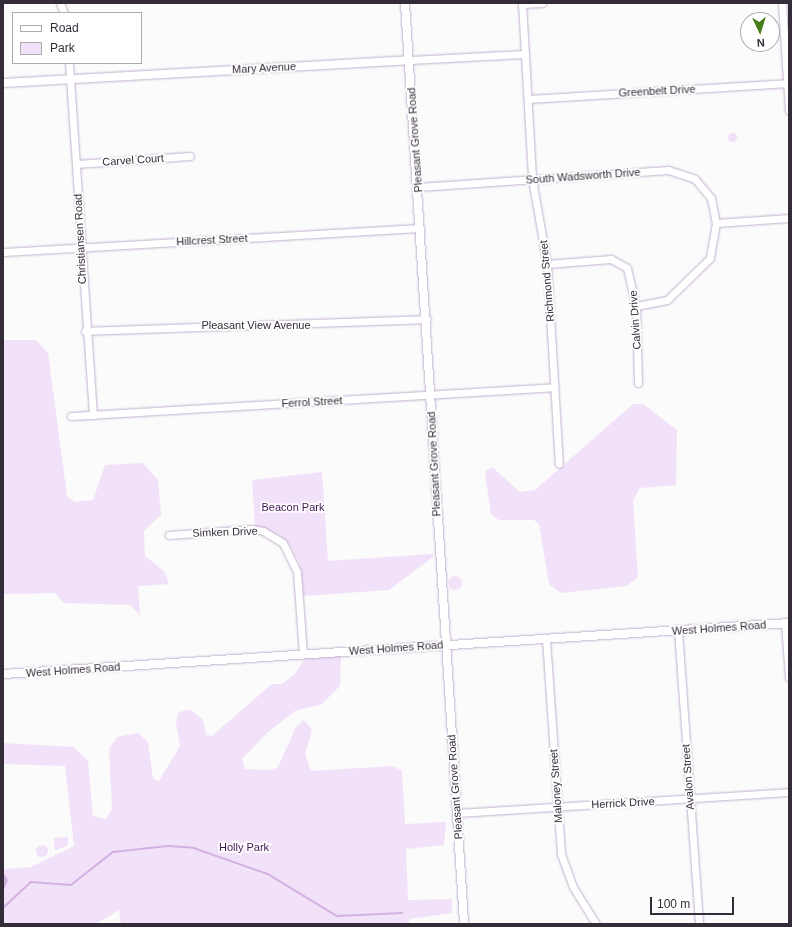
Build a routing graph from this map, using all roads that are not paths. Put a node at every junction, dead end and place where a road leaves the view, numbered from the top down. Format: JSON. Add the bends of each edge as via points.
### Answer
{"nodes":[{"id":1,"x":405,"y":3,"type":"edge"},
{"id":2,"x":542,"y":3,"type":"edge"},
{"id":3,"x":782,"y":3,"type":"edge"},
{"id":4,"x":522,"y":4,"type":"edge"},
{"id":5,"x":525,"y":54,"type":"junction"},
{"id":6,"x":409,"y":60,"type":"junction"},
{"id":7,"x":69,"y":64,"type":"edge"},
{"id":8,"x":788,"y":67,"type":"edge"},
{"id":9,"x":70,"y":79,"type":"junction"},
{"id":10,"x":3,"y":83,"type":"edge"},
{"id":11,"x":787,"y":83,"type":"junction"},
{"id":12,"x":528,"y":98,"type":"junction"},
{"id":13,"x":789,"y":111,"type":"edge"},
{"id":14,"x":190,"y":156,"type":"dead end"},
{"id":15,"x":76,"y":164,"type":"junction"},
{"id":16,"x":532,"y":179,"type":"junction"},
{"id":17,"x":418,"y":187,"type":"junction"},
{"id":18,"x":789,"y":218,"type":"edge"},
{"id":19,"x":716,"y":223,"type":"junction"},
{"id":20,"x":420,"y":228,"type":"junction"},
{"id":21,"x":80,"y":248,"type":"junction"},
{"id":22,"x":3,"y":252,"type":"edge"},
{"id":23,"x":547,"y":264,"type":"junction"},
{"id":24,"x":636,"y":306,"type":"junction"},
{"id":25,"x":427,"y":319,"type":"junction"},
{"id":26,"x":85,"y":331,"type":"junction"},
{"id":27,"x":638,"y":383,"type":"dead end"},
{"id":28,"x":554,"y":387,"type":"junction"},
{"id":29,"x":430,"y":395,"type":"junction"},
{"id":30,"x":93,"y":415,"type":"junction"},
{"id":31,"x":71,"y":416,"type":"dead end"},
{"id":32,"x":559,"y":464,"type":"dead end"},
{"id":33,"x":169,"y":535,"type":"dead end"},
{"id":34,"x":787,"y":623,"type":"edge"},
{"id":35,"x":678,"y":630,"type":"junction"},
{"id":36,"x":546,"y":639,"type":"junction"},
{"id":37,"x":444,"y":646,"type":"junction"},
{"id":38,"x":303,"y":654,"type":"junction"},
{"id":39,"x":3,"y":674,"type":"edge"},
{"id":40,"x":789,"y":678,"type":"edge"},
{"id":41,"x":789,"y":792,"type":"edge"},
{"id":42,"x":690,"y":798,"type":"junction"},
{"id":43,"x":558,"y":806,"type":"junction"},
{"id":44,"x":457,"y":813,"type":"junction"},
{"id":45,"x":464,"y":924,"type":"edge"},
{"id":46,"x":596,"y":924,"type":"edge"},
{"id":47,"x":698,"y":924,"type":"edge"}],
"edges":[{"from":1,"to":6,"type":"street","name":"Pleasant Grove Road"},
{"from":2,"to":4,"type":"street"},
{"from":3,"to":8,"type":"street"},
{"from":4,"to":5,"type":"street"},
{"from":5,"to":6,"type":"street","name":"Mary Avenue"},
{"from":5,"to":12,"type":"street","name":"Richmond Street"},
{"from":6,"to":9,"type":"street","name":"Mary Avenue"},
{"from":6,"to":17,"type":"street","name":"Pleasant Grove Road"},
{"from":7,"to":9,"type":"street","name":"Christiansen Road"},
{"from":8,"to":11,"type":"street"},
{"from":9,"to":10,"type":"street","name":"Mary Avenue"},
{"from":9,"to":15,"type":"street","name":"Christiansen Road"},
{"from":11,"to":12,"type":"street","name":"Greenbelt Drive"},
{"from":11,"to":13,"type":"street"},
{"from":12,"to":16,"type":"street","name":"Richmond Street"},
{"from":14,"to":15,"type":"street","name":"Carvel Court"},
{"from":15,"to":21,"type":"street","name":"Christiansen Road"},
{"from":16,"to":17,"type":"street","name":"South Wadsworth Drive"},
{"from":16,"to":19,"type":"street","name":"South Wadsworth Drive","via":[[668,170],[683,173],[707,189]]},
{"from":16,"to":23,"type":"street","name":"Richmond Street"},
{"from":17,"to":20,"type":"street","name":"Pleasant Grove Road"},
{"from":18,"to":19,"type":"street"},
{"from":19,"to":24,"type":"street","name":"South Wadsworth Drive","via":[[714,248],[701,270],[667,300]]},
{"from":20,"to":21,"type":"street","name":"Hillcrest Street"},
{"from":20,"to":25,"type":"street","name":"Pleasant Grove Road"},
{"from":21,"to":22,"type":"street","name":"Hillcrest Street"},
{"from":21,"to":26,"type":"street","name":"Christiansen Road"},
{"from":23,"to":24,"type":"street","name":"Calvin Drive","via":[[611,260],[619,262],[627,268],[631,278]]},
{"from":23,"to":28,"type":"street","name":"Richmond Street"},
{"from":24,"to":27,"type":"street","name":"Calvin Drive"},
{"from":25,"to":26,"type":"street","name":"Pleasant View Avenue"},
{"from":25,"to":29,"type":"street","name":"Pleasant Grove Road"},
{"from":26,"to":30,"type":"street","name":"Christiansen Road"},
{"from":28,"to":29,"type":"street","name":"Ferrol Street"},
{"from":28,"to":32,"type":"street","name":"Richmond Street"},
{"from":29,"to":30,"type":"street","name":"Ferrol Street"},
{"from":29,"to":37,"type":"street","name":"Pleasant Grove Road"},
{"from":30,"to":31,"type":"street","name":"Ferrol Street"},
{"from":33,"to":38,"type":"street","name":"Simken Drive","via":[[252,530],[263,531],[283,543],[297,572]]},
{"from":34,"to":35,"type":"street","name":"West Holmes Road"},
{"from":34,"to":40,"type":"street"},
{"from":35,"to":36,"type":"street","name":"West Holmes Road"},
{"from":35,"to":42,"type":"street","name":"Avalon Street"},
{"from":36,"to":37,"type":"street","name":"West Holmes Road"},
{"from":36,"to":43,"type":"street","name":"Maloney Street"},
{"from":37,"to":38,"type":"street","name":"West Holmes Road"},
{"from":37,"to":44,"type":"street","name":"Pleasant Grove Road"},
{"from":38,"to":39,"type":"street","name":"West Holmes Road"},
{"from":41,"to":42,"type":"street","name":"Herrick Drive"},
{"from":42,"to":43,"type":"street","name":"Herrick Drive"},
{"from":42,"to":47,"type":"street","name":"Avalon Street"},
{"from":43,"to":44,"type":"street","name":"Herrick Drive"},
{"from":43,"to":46,"type":"street","name":"Maloney Street","via":[[563,866]]},
{"from":44,"to":45,"type":"street","name":"Pleasant Grove Road"}]}
